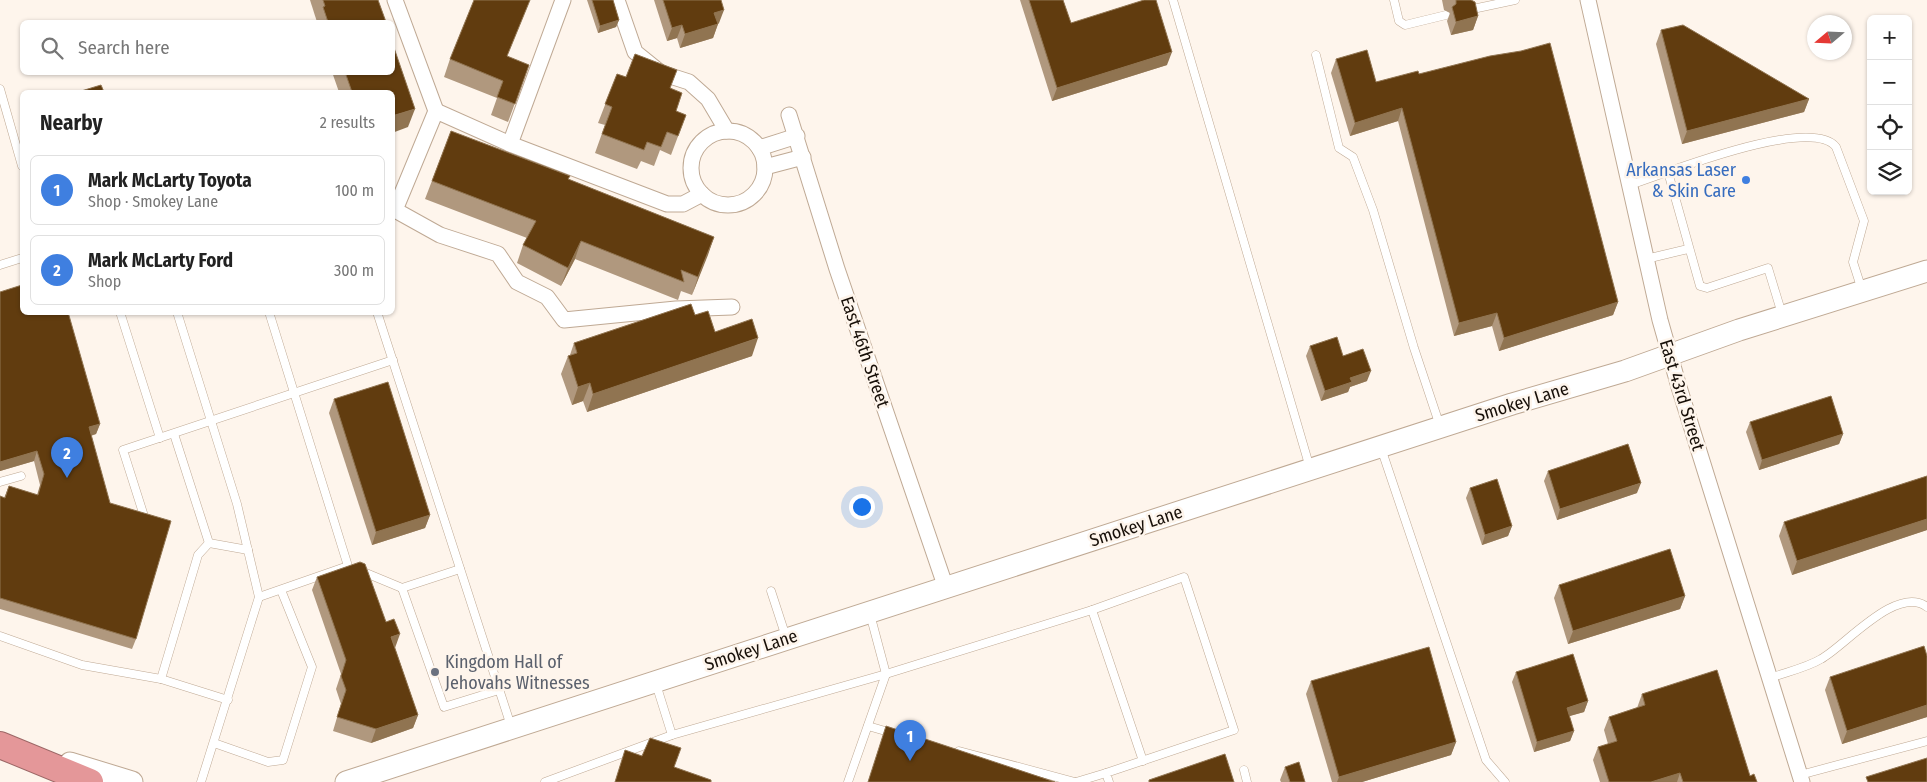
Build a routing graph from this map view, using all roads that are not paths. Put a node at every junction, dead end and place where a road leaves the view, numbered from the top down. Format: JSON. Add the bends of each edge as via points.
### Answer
{"nodes":[{"id":1,"x":396,"y":0,"type":"edge"},
{"id":2,"x":563,"y":0,"type":"edge"},
{"id":3,"x":617,"y":0,"type":"edge"},
{"id":4,"x":1173,"y":0,"type":"edge"},
{"id":5,"x":1394,"y":0,"type":"edge"},
{"id":6,"x":1515,"y":0,"type":"edge"},
{"id":7,"x":1588,"y":0,"type":"edge"},
{"id":8,"x":1468,"y":10,"type":"edge"},
{"id":9,"x":1446,"y":15,"type":"dead end"},
{"id":10,"x":1316,"y":55,"type":"dead end"},
{"id":11,"x":0,"y":90,"type":"edge"},
{"id":12,"x":436,"y":111,"type":"junction"},
{"id":13,"x":789,"y":115,"type":"dead end"},
{"id":14,"x":727,"y":131,"type":"junction"},
{"id":15,"x":797,"y":136,"type":"junction"},
{"id":16,"x":510,"y":144,"type":"junction"},
{"id":17,"x":759,"y":148,"type":"junction"},
{"id":18,"x":803,"y":157,"type":"junction"},
{"id":19,"x":20,"y":159,"type":"edge"},
{"id":20,"x":765,"y":167,"type":"junction"},
{"id":21,"x":1668,"y":172,"type":"junction"},
{"id":22,"x":1630,"y":186,"type":"junction"},
{"id":23,"x":702,"y":194,"type":"junction"},
{"id":24,"x":1688,"y":249,"type":"junction"},
{"id":25,"x":20,"y":259,"type":"edge"},
{"id":26,"x":1646,"y":259,"type":"junction"},
{"id":27,"x":0,"y":265,"type":"edge"},
{"id":28,"x":1927,"y":271,"type":"edge"},
{"id":29,"x":1862,"y":290,"type":"junction"},
{"id":30,"x":732,"y":307,"type":"dead end"},
{"id":31,"x":121,"y":315,"type":"edge"},
{"id":32,"x":178,"y":315,"type":"edge"},
{"id":33,"x":270,"y":315,"type":"edge"},
{"id":34,"x":378,"y":315,"type":"edge"},
{"id":35,"x":1782,"y":316,"type":"junction"},
{"id":36,"x":1670,"y":355,"type":"junction"},
{"id":37,"x":392,"y":360,"type":"junction"},
{"id":38,"x":294,"y":392,"type":"junction"},
{"id":39,"x":211,"y":422,"type":"junction"},
{"id":40,"x":1440,"y":428,"type":"junction"},
{"id":41,"x":174,"y":434,"type":"junction"},
{"id":42,"x":160,"y":438,"type":"junction"},
{"id":43,"x":1381,"y":447,"type":"junction"},
{"id":44,"x":1310,"y":470,"type":"junction"},
{"id":45,"x":21,"y":476,"type":"dead end"},
{"id":46,"x":0,"y":482,"type":"edge"},
{"id":47,"x":144,"y":516,"type":"edge"},
{"id":48,"x":209,"y":543,"type":"junction"},
{"id":49,"x":248,"y":550,"type":"junction"},
{"id":50,"x":348,"y":566,"type":"junction"},
{"id":51,"x":460,"y":568,"type":"junction"},
{"id":52,"x":402,"y":588,"type":"junction"},
{"id":53,"x":946,"y":588,"type":"junction"},
{"id":54,"x":281,"y":590,"type":"junction"},
{"id":55,"x":771,"y":591,"type":"dead end"},
{"id":56,"x":260,"y":598,"type":"junction"},
{"id":57,"x":1927,"y":607,"type":"edge"},
{"id":58,"x":1092,"y":610,"type":"junction"},
{"id":59,"x":869,"y":612,"type":"junction"},
{"id":60,"x":0,"y":636,"type":"edge"},
{"id":61,"x":786,"y":639,"type":"junction"},
{"id":62,"x":886,"y":674,"type":"junction"},
{"id":63,"x":1770,"y":678,"type":"junction"},
{"id":64,"x":161,"y":679,"type":"junction"},
{"id":65,"x":655,"y":681,"type":"junction"},
{"id":66,"x":499,"y":690,"type":"junction"},
{"id":67,"x":228,"y":700,"type":"junction"},
{"id":68,"x":868,"y":726,"type":"junction"},
{"id":69,"x":512,"y":728,"type":"junction"},
{"id":70,"x":672,"y":735,"type":"junction"},
{"id":71,"x":900,"y":735,"type":"edge"},
{"id":72,"x":1927,"y":741,"type":"edge"},
{"id":73,"x":0,"y":743,"type":"edge"},
{"id":74,"x":214,"y":743,"type":"junction"},
{"id":75,"x":952,"y":749,"type":"edge"},
{"id":76,"x":1143,"y":761,"type":"junction"},
{"id":77,"x":1244,"y":770,"type":"dead end"},
{"id":78,"x":1106,"y":773,"type":"junction"},
{"id":79,"x":1801,"y":779,"type":"edge"},
{"id":80,"x":90,"y":782,"type":"edge"},
{"id":81,"x":132,"y":782,"type":"edge"},
{"id":82,"x":201,"y":782,"type":"edge"},
{"id":83,"x":346,"y":782,"type":"edge"},
{"id":84,"x":545,"y":782,"type":"edge"},
{"id":85,"x":848,"y":782,"type":"edge"},
{"id":86,"x":1076,"y":782,"type":"edge"},
{"id":87,"x":1109,"y":782,"type":"edge"},
{"id":88,"x":1248,"y":782,"type":"edge"},
{"id":89,"x":1505,"y":782,"type":"edge"}],
"edges":[{"from":1,"to":12,"type":"street"},
{"from":2,"to":16,"type":"street"},
{"from":3,"to":14,"type":"street","via":[[635,52],[660,73],[689,82],[708,100]]},
{"from":4,"to":44,"type":"lane"},
{"from":5,"to":9,"type":"lane","via":[[1399,21],[1405,25]]},
{"from":6,"to":8,"type":"lane"},
{"from":7,"to":22,"type":"street","name":"East 43rd Street"},
{"from":10,"to":40,"type":"lane","via":[[1339,148],[1353,157],[1373,210]]},
{"from":11,"to":19,"type":"lane"},
{"from":12,"to":16,"type":"street"},
{"from":12,"to":30,"type":"street","via":[[395,210],[440,235],[498,254],[517,282],[547,298],[564,320]]},
{"from":13,"to":15,"type":"street","name":"East 46th Street"},
{"from":14,"to":17,"type":"street","via":[[744,134]]},
{"from":14,"to":23,"type":"street","via":[[714,134],[696,150],[692,173]]},
{"from":15,"to":17,"type":"street"},
{"from":15,"to":18,"type":"street","name":"East 46th Street"},
{"from":16,"to":23,"type":"street","via":[[667,204],[683,204]]},
{"from":17,"to":20,"type":"street"},
{"from":18,"to":20,"type":"street"},
{"from":18,"to":53,"type":"street","name":"East 46th Street","via":[[837,270]]},
{"from":20,"to":23,"type":"street","via":[[757,191],[737,204],[724,205]]},
{"from":21,"to":22,"type":"lane"},
{"from":21,"to":24,"type":"lane"},
{"from":21,"to":29,"type":"lane","via":[[1766,140],[1811,136],[1831,140],[1864,221],[1854,262]]},
{"from":22,"to":26,"type":"street","name":"East 43rd Street"},
{"from":24,"to":26,"type":"lane"},
{"from":24,"to":35,"type":"lane","via":[[1703,288],[1768,268]]},
{"from":25,"to":27,"type":"lane"},
{"from":26,"to":36,"type":"street","name":"East 43rd Street"},
{"from":28,"to":29,"type":"street","name":"Smokey Lane"},
{"from":29,"to":35,"type":"street","name":"Smokey Lane"},
{"from":31,"to":42,"type":"lane"},
{"from":32,"to":39,"type":"lane"},
{"from":33,"to":38,"type":"lane"},
{"from":34,"to":37,"type":"lane"},
{"from":35,"to":36,"type":"street","name":"Smokey Lane"},
{"from":36,"to":40,"type":"street","name":"Smokey Lane"},
{"from":36,"to":63,"type":"street","name":"East 43rd Street"},
{"from":37,"to":38,"type":"lane"},
{"from":37,"to":51,"type":"lane"},
{"from":38,"to":39,"type":"lane"},
{"from":38,"to":50,"type":"lane"},
{"from":39,"to":41,"type":"lane"},
{"from":39,"to":49,"type":"lane"},
{"from":40,"to":43,"type":"street","name":"Smokey Lane"},
{"from":41,"to":42,"type":"lane"},
{"from":41,"to":48,"type":"lane"},
{"from":42,"to":47,"type":"lane","via":[[123,450]]},
{"from":43,"to":44,"type":"street","name":"Smokey Lane"},
{"from":43,"to":89,"type":"lane","via":[[1486,760]]},
{"from":44,"to":53,"type":"street","name":"Smokey Lane"},
{"from":45,"to":46,"type":"lane"},
{"from":48,"to":49,"type":"lane"},
{"from":48,"to":64,"type":"lane","via":[[198,555]]},
{"from":49,"to":56,"type":"lane"},
{"from":50,"to":52,"type":"lane"},
{"from":50,"to":54,"type":"lane"},
{"from":51,"to":52,"type":"lane"},
{"from":51,"to":66,"type":"lane"},
{"from":52,"to":66,"type":"lane","via":[[444,707]]},
{"from":53,"to":59,"type":"street","name":"Smokey Lane"},
{"from":54,"to":56,"type":"lane"},
{"from":54,"to":74,"type":"lane","via":[[312,667],[284,760],[268,762]]},
{"from":55,"to":61,"type":"lane"},
{"from":56,"to":67,"type":"lane"},
{"from":57,"to":63,"type":"lane","via":[[1923,603],[1906,603],[1888,609],[1820,660]]},
{"from":58,"to":62,"type":"lane"},
{"from":58,"to":76,"type":"lane"},
{"from":58,"to":76,"type":"lane","via":[[1184,577],[1234,730]]},
{"from":59,"to":61,"type":"street","name":"Smokey Lane"},
{"from":59,"to":62,"type":"lane"},
{"from":60,"to":64,"type":"lane","via":[[82,665]]},
{"from":61,"to":65,"type":"street","name":"Smokey Lane"},
{"from":62,"to":68,"type":"lane"},
{"from":62,"to":70,"type":"lane"},
{"from":63,"to":79,"type":"street","name":"East 43rd Street"},
{"from":64,"to":67,"type":"lane"},
{"from":65,"to":69,"type":"street","name":"Smokey Lane"},
{"from":65,"to":70,"type":"lane"},
{"from":66,"to":69,"type":"lane"},
{"from":67,"to":74,"type":"lane"},
{"from":68,"to":71,"type":"lane"},
{"from":68,"to":85,"type":"lane"},
{"from":69,"to":83,"type":"street","name":"Smokey Lane"},
{"from":70,"to":84,"type":"lane"},
{"from":72,"to":79,"type":"lane"},
{"from":73,"to":80,"type":"highway"},
{"from":73,"to":81,"type":"street"},
{"from":74,"to":82,"type":"lane"},
{"from":75,"to":86,"type":"lane"},
{"from":76,"to":78,"type":"lane"},
{"from":77,"to":88,"type":"lane"},
{"from":78,"to":86,"type":"lane"},
{"from":78,"to":87,"type":"lane"}]}
